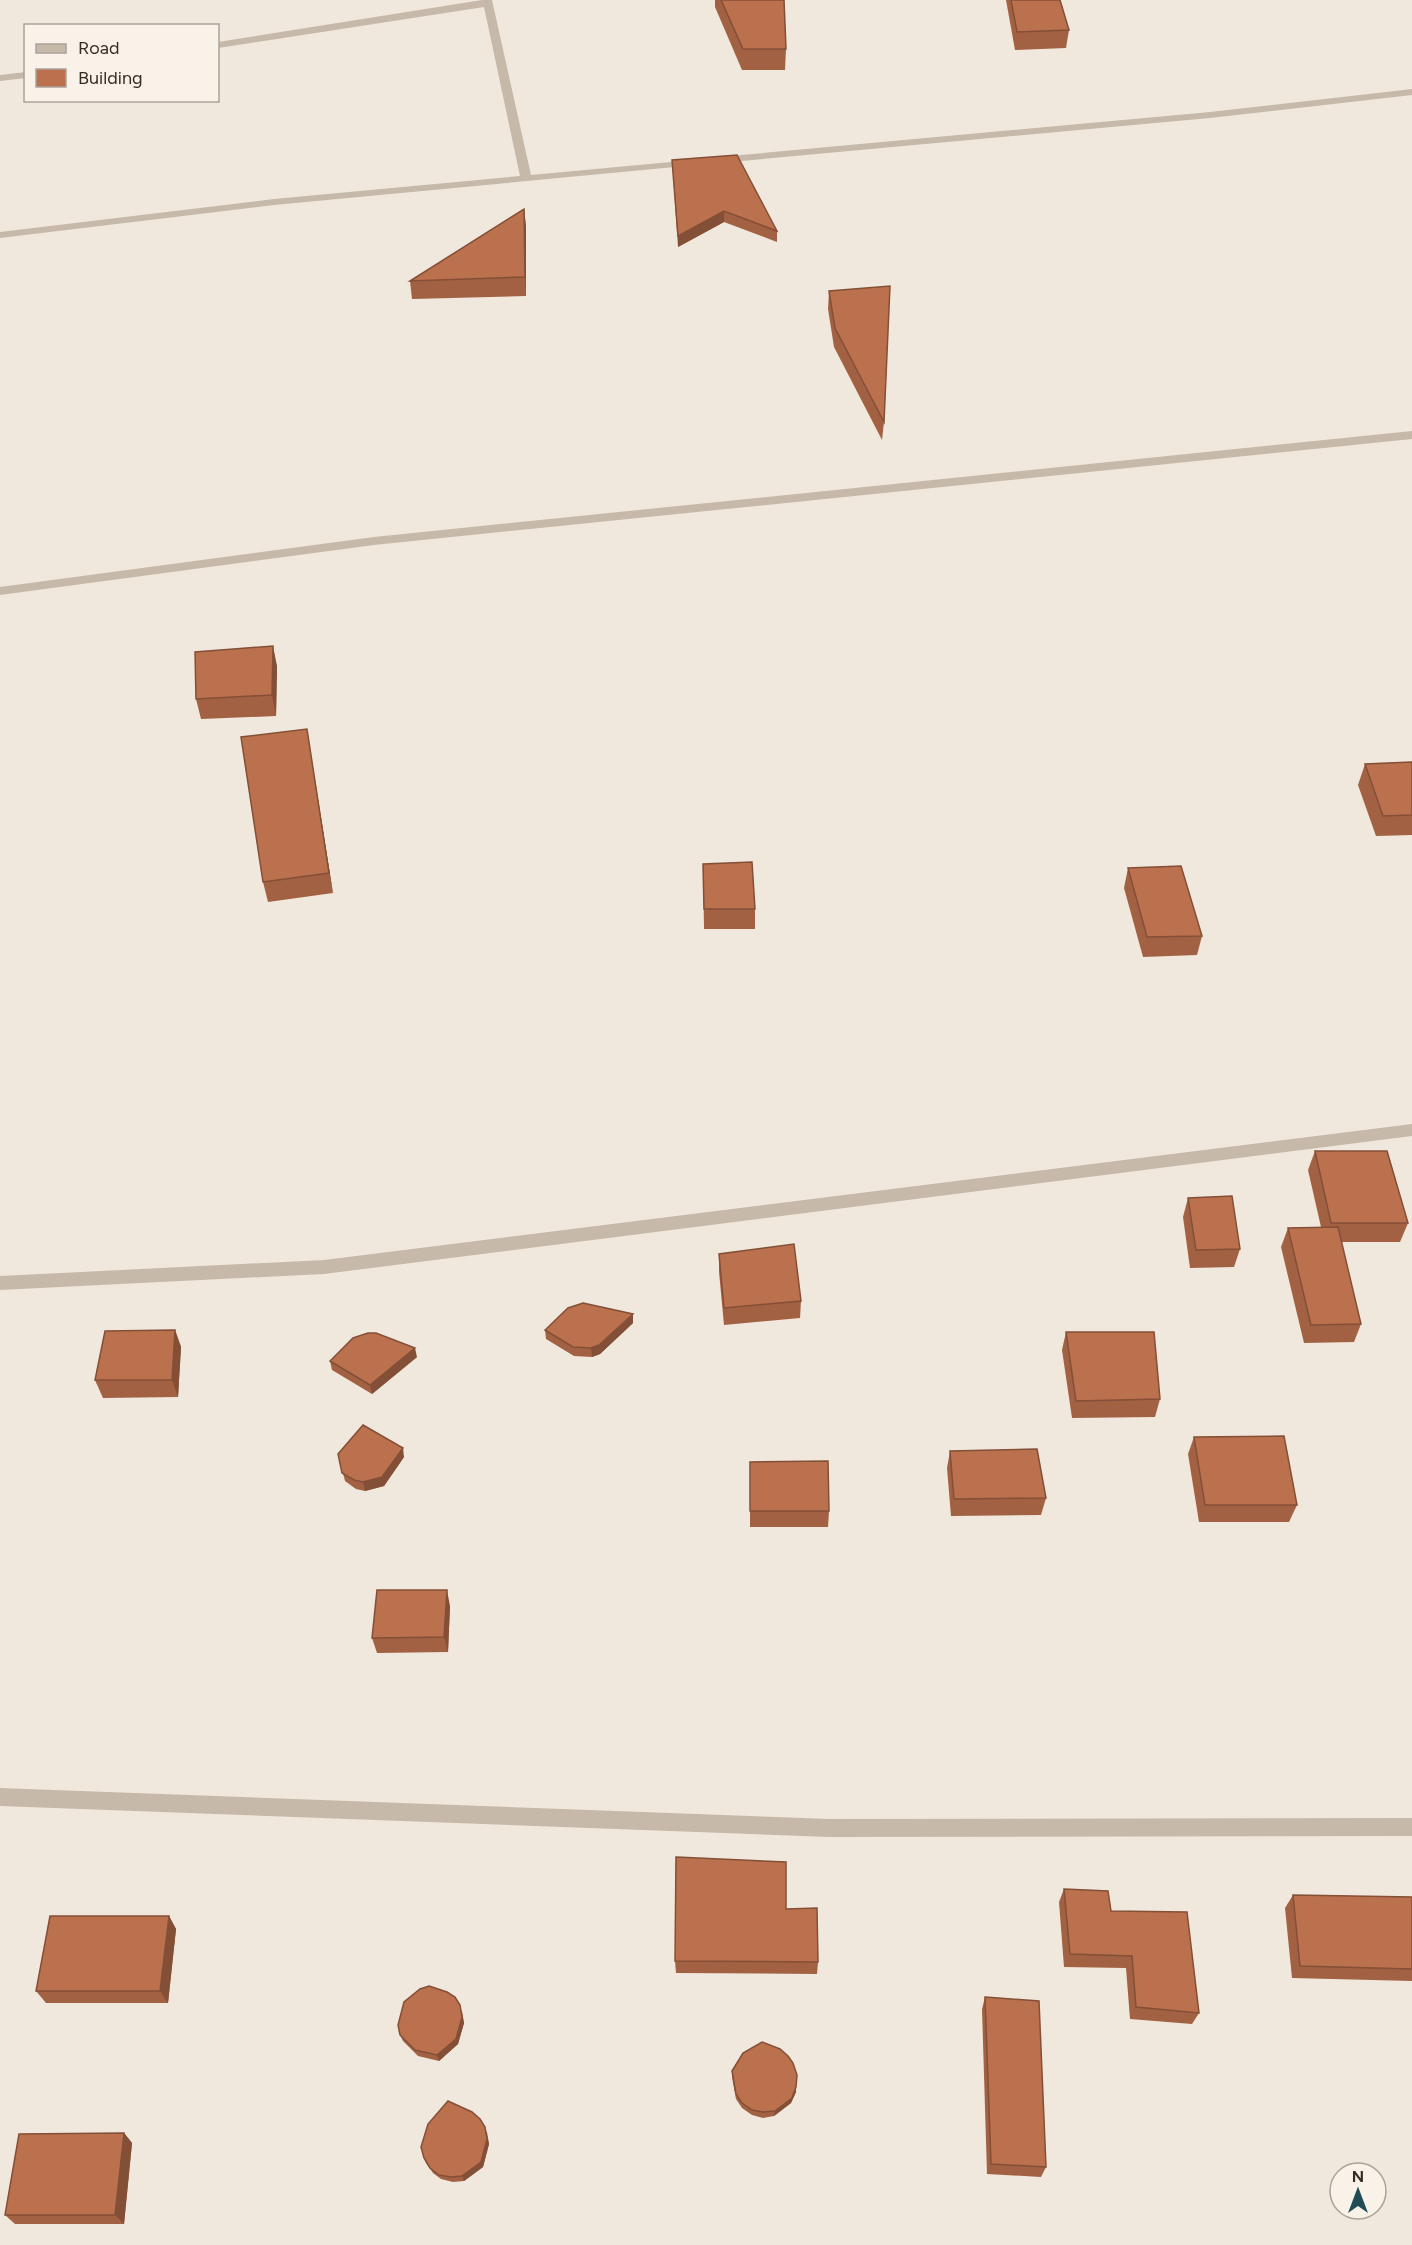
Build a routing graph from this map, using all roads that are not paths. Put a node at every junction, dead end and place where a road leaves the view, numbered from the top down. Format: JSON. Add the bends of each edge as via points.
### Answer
{"nodes":[{"id":1,"x":487,"y":2,"type":"edge"},
{"id":2,"x":219,"y":45,"type":"edge"},
{"id":3,"x":24,"y":75,"type":"edge"},
{"id":4,"x":0,"y":78,"type":"edge"},
{"id":5,"x":1412,"y":92,"type":"edge"},
{"id":6,"x":526,"y":178,"type":"junction"},
{"id":7,"x":0,"y":236,"type":"edge"},
{"id":8,"x":1412,"y":435,"type":"edge"},
{"id":9,"x":0,"y":591,"type":"edge"},
{"id":10,"x":1412,"y":1130,"type":"edge"},
{"id":11,"x":0,"y":1282,"type":"edge"},
{"id":12,"x":0,"y":1797,"type":"edge"},
{"id":13,"x":1412,"y":1827,"type":"edge"}],
"edges":[{"from":1,"to":2,"type":"street"},
{"from":1,"to":6,"type":"street"},
{"from":3,"to":4,"type":"street"},
{"from":5,"to":6,"type":"street","via":[[1210,115]]},
{"from":6,"to":7,"type":"street","via":[[274,202]]},
{"from":8,"to":9,"type":"street","via":[[374,541]]},
{"from":10,"to":11,"type":"street","via":[[324,1267]]},
{"from":12,"to":13,"type":"street","via":[[829,1828]]}]}
